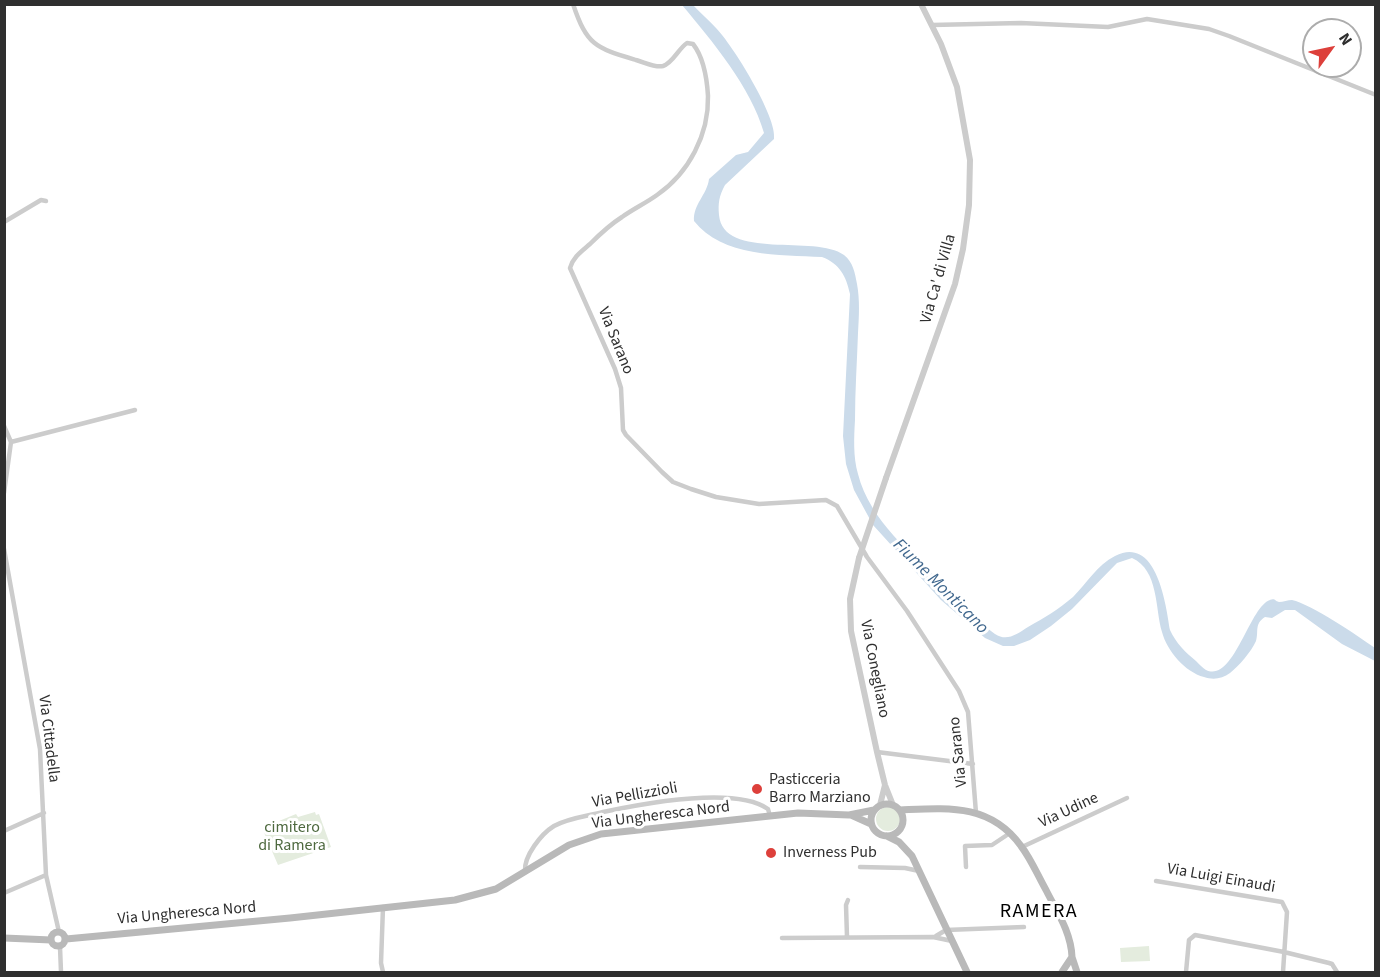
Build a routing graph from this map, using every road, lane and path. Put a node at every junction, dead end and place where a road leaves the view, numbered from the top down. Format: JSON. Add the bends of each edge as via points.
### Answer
{"nodes":[{"id":1,"x":573,"y":4,"type":"edge"},
{"id":2,"x":921,"y":4,"type":"edge"},
{"id":3,"x":932,"y":25,"type":"junction"},
{"id":4,"x":1376,"y":95,"type":"edge"},
{"id":5,"x":46,"y":201,"type":"dead end"},
{"id":6,"x":4,"y":222,"type":"edge"},
{"id":7,"x":135,"y":410,"type":"dead end"},
{"id":8,"x":4,"y":426,"type":"edge"},
{"id":9,"x":11,"y":442,"type":"junction"},
{"id":10,"x":4,"y":493,"type":"edge"},
{"id":11,"x":4,"y":549,"type":"edge"},
{"id":12,"x":859,"y":558,"type":"joint"},
{"id":13,"x":877,"y":752,"type":"junction"},
{"id":14,"x":973,"y":764,"type":"junction"},
{"id":15,"x":885,"y":785,"type":"junction"},
{"id":16,"x":1127,"y":798,"type":"dead end"},
{"id":17,"x":893,"y":805,"type":"junction"},
{"id":18,"x":877,"y":807,"type":"junction"},
{"id":19,"x":900,"y":810,"type":"junction"},
{"id":20,"x":44,"y":813,"type":"junction"},
{"id":21,"x":976,"y":813,"type":"junction"},
{"id":22,"x":849,"y":814,"type":"junction"},
{"id":23,"x":770,"y":816,"type":"junction"},
{"id":24,"x":872,"y":824,"type":"junction"},
{"id":25,"x":4,"y":831,"type":"edge"},
{"id":26,"x":1010,"y":833,"type":"junction"},
{"id":27,"x":887,"y":836,"type":"junction"},
{"id":28,"x":1022,"y":847,"type":"junction"},
{"id":29,"x":915,"y":862,"type":"junction"},
{"id":30,"x":860,"y":867,"type":"dead end"},
{"id":31,"x":966,"y":867,"type":"dead end"},
{"id":32,"x":905,"y":868,"type":"junction"},
{"id":33,"x":919,"y":870,"type":"junction"},
{"id":34,"x":525,"y":872,"type":"junction"},
{"id":35,"x":46,"y":875,"type":"junction"},
{"id":36,"x":1156,"y":881,"type":"dead end"},
{"id":37,"x":4,"y":893,"type":"edge"},
{"id":38,"x":848,"y":900,"type":"dead end"},
{"id":39,"x":383,"y":907,"type":"junction"},
{"id":40,"x":1024,"y":927,"type":"dead end"},
{"id":41,"x":946,"y":930,"type":"junction"},
{"id":42,"x":59,"y":932,"type":"junction"},
{"id":43,"x":847,"y":937,"type":"junction"},
{"id":44,"x":933,"y":937,"type":"junction"},
{"id":45,"x":4,"y":938,"type":"edge"},
{"id":46,"x":782,"y":938,"type":"dead end"},
{"id":47,"x":66,"y":939,"type":"junction"},
{"id":48,"x":51,"y":940,"type":"junction"},
{"id":49,"x":952,"y":941,"type":"junction"},
{"id":50,"x":60,"y":946,"type":"junction"},
{"id":51,"x":1284,"y":952,"type":"junction"},
{"id":52,"x":1072,"y":957,"type":"junction"},
{"id":53,"x":61,"y":972,"type":"edge"},
{"id":54,"x":383,"y":972,"type":"edge"},
{"id":55,"x":967,"y":972,"type":"edge"},
{"id":56,"x":1062,"y":972,"type":"edge"},
{"id":57,"x":1077,"y":972,"type":"edge"},
{"id":58,"x":1186,"y":972,"type":"edge"},
{"id":59,"x":1283,"y":972,"type":"edge"},
{"id":60,"x":1337,"y":972,"type":"edge"}],
"edges":[{"from":1,"to":14,"type":"street","name":"Via Sarano","via":[[586,35],[597,47],[610,52],[664,66],[681,47],[693,44],[704,66],[708,91],[708,113],[701,138],[681,172],[665,189],[621,217],[572,260],[570,268],[621,388],[623,430],[673,482],[691,489],[759,504],[826,500],[837,506],[867,557],[959,691],[968,712]]},
{"from":2,"to":3,"type":"street","name":"Via Ca' di Villa"},
{"from":3,"to":4,"type":"street","via":[[1022,23],[1108,27],[1142,19],[1164,21],[1229,36]]},
{"from":3,"to":12,"type":"street","name":"Via Ca' di Villa","bridge":true,"via":[[954,76],[970,160],[963,249],[953,291]]},
{"from":5,"to":6,"type":"street","via":[[41,200]]},
{"from":7,"to":9,"type":"street"},
{"from":8,"to":9,"type":"street"},
{"from":9,"to":10,"type":"street"},
{"from":11,"to":20,"type":"street","name":"Via Cittadella","via":[[40,748]]},
{"from":12,"to":13,"type":"street","name":"Via Conegliano","via":[[850,599],[851,631]]},
{"from":13,"to":14,"type":"street"},
{"from":13,"to":15,"type":"street","name":"Via Conegliano"},
{"from":14,"to":21,"type":"street","name":"Via Sarano"},
{"from":15,"to":17,"type":"street","name":"Via Conegliano"},
{"from":15,"to":18,"type":"street","name":"Via Conegliano"},
{"from":16,"to":28,"type":"street","name":"Via Udine"},
{"from":17,"to":18,"type":"main road"},
{"from":17,"to":19,"type":"main road"},
{"from":18,"to":22,"type":"main road","name":"Via Ungheresca Nord"},
{"from":18,"to":24,"type":"main road","name":"Via Conegliano"},
{"from":19,"to":21,"type":"main road","via":[[945,808]]},
{"from":19,"to":27,"type":"main road","via":[[900,829]]},
{"from":20,"to":25,"type":"street"},
{"from":20,"to":35,"type":"street","name":"Via Cittadella"},
{"from":21,"to":26,"type":"main road"},
{"from":22,"to":23,"type":"main road","name":"Via Ungheresca Nord"},
{"from":22,"to":24,"type":"main road","name":"Via Ungheresca Nord"},
{"from":23,"to":34,"type":"main road","name":"Via Ungheresca Nord","via":[[602,834],[569,845]]},
{"from":23,"to":34,"type":"street","name":"Via Pellizzioli","via":[[768,809],[760,805],[721,798],[676,800],[592,815],[551,828],[529,856]]},
{"from":24,"to":27,"type":"main road","via":[[877,832]]},
{"from":26,"to":28,"type":"main road"},
{"from":26,"to":31,"type":"street","via":[[992,845],[965,846]]},
{"from":27,"to":29,"type":"main road","via":[[904,846]]},
{"from":28,"to":52,"type":"main road","via":[[1064,924]]},
{"from":29,"to":32,"type":"street"},
{"from":29,"to":33,"type":"main road"},
{"from":30,"to":32,"type":"street"},
{"from":32,"to":33,"type":"street"},
{"from":33,"to":41,"type":"main road"},
{"from":34,"to":39,"type":"main road","name":"Via Ungheresca Nord","via":[[496,889],[466,898]]},
{"from":35,"to":37,"type":"street"},
{"from":35,"to":42,"type":"street","name":"Via Cittadella"},
{"from":36,"to":51,"type":"street","name":"Via Luigi Einaudi","via":[[1282,902],[1287,912]]},
{"from":38,"to":43,"type":"street"},
{"from":39,"to":47,"type":"main road","name":"Via Ungheresca Nord"},
{"from":39,"to":54,"type":"street"},
{"from":40,"to":41,"type":"street"},
{"from":41,"to":44,"type":"street"},
{"from":41,"to":49,"type":"main road"},
{"from":42,"to":47,"type":"main road"},
{"from":42,"to":48,"type":"main road"},
{"from":43,"to":44,"type":"street"},
{"from":43,"to":46,"type":"street"},
{"from":44,"to":49,"type":"street"},
{"from":45,"to":48,"type":"main road"},
{"from":47,"to":50,"type":"main road"},
{"from":48,"to":50,"type":"main road"},
{"from":49,"to":55,"type":"main road"},
{"from":50,"to":53,"type":"street"},
{"from":51,"to":58,"type":"street","via":[[1195,935],[1190,940]]},
{"from":51,"to":59,"type":"street","name":"Via Luigi Einaudi"},
{"from":51,"to":60,"type":"street","via":[[1332,964]]},
{"from":52,"to":56,"type":"main road"},
{"from":52,"to":57,"type":"main road"}]}
